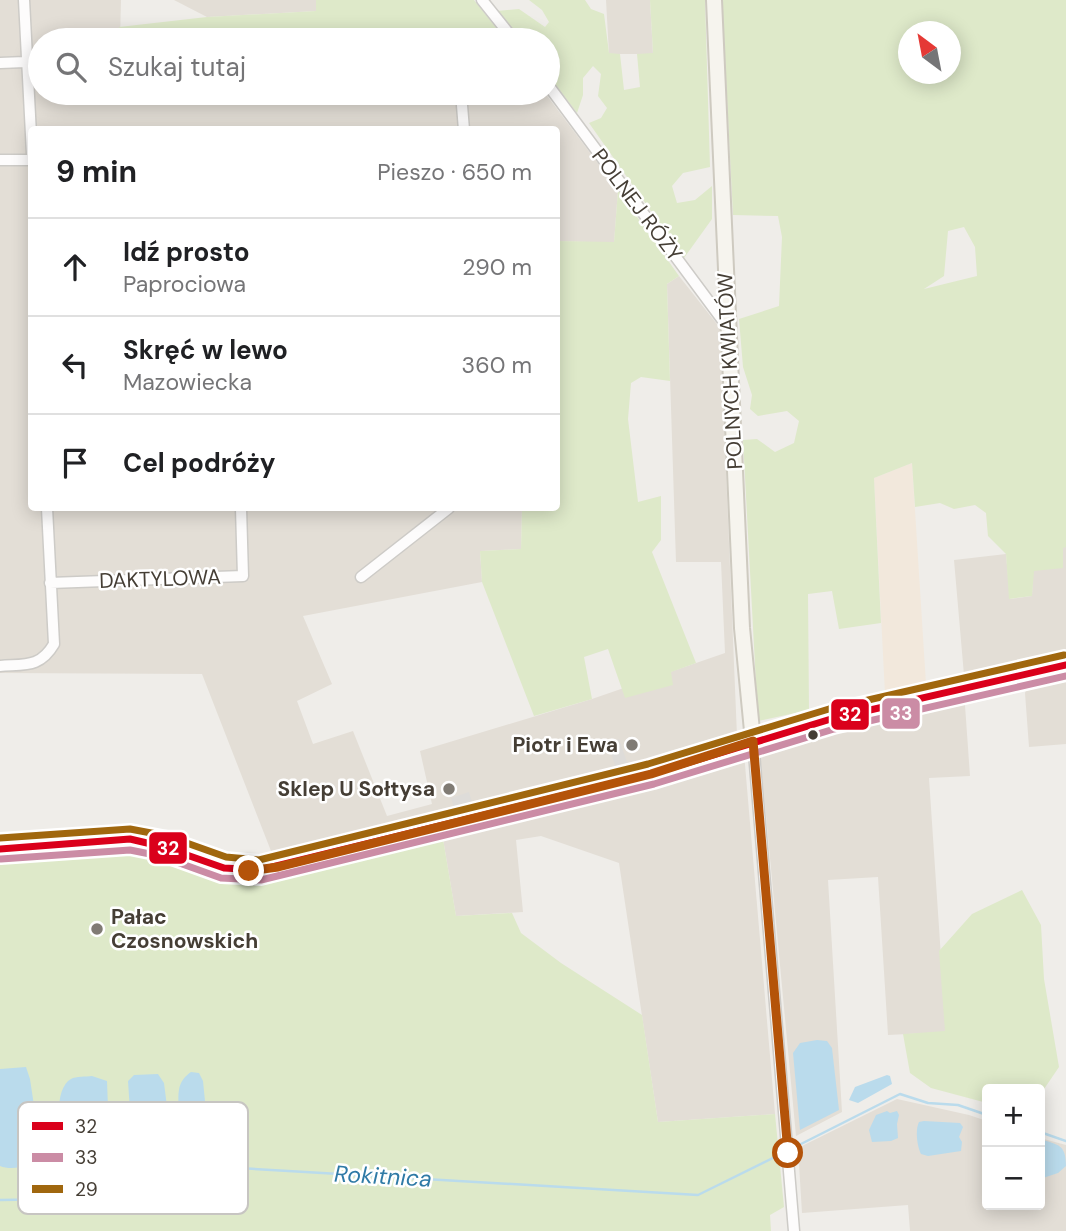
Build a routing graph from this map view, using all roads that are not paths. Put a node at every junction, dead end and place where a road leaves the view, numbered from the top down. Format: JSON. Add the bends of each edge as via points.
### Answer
{"nodes":[{"id":1,"x":24,"y":0,"type":"edge"},
{"id":2,"x":482,"y":0,"type":"edge"},
{"id":3,"x":714,"y":0,"type":"edge"},
{"id":4,"x":504,"y":28,"type":"edge"},
{"id":5,"x":25,"y":62,"type":"junction"},
{"id":6,"x":0,"y":63,"type":"edge"},
{"id":7,"x":560,"y":101,"type":"edge"},
{"id":8,"x":28,"y":103,"type":"edge"},
{"id":9,"x":28,"y":105,"type":"edge"},
{"id":10,"x":462,"y":105,"type":"edge"},
{"id":11,"x":30,"y":126,"type":"edge"},
{"id":12,"x":464,"y":126,"type":"edge"},
{"id":13,"x":28,"y":157,"type":"edge"},
{"id":14,"x":0,"y":160,"type":"edge"},
{"id":15,"x":727,"y":326,"type":"junction"},
{"id":16,"x":47,"y":511,"type":"edge"},
{"id":17,"x":240,"y":511,"type":"edge"},
{"id":18,"x":445,"y":511,"type":"edge"},
{"id":19,"x":361,"y":577,"type":"dead end"},
{"id":20,"x":50,"y":583,"type":"junction"},
{"id":21,"x":1066,"y":665,"type":"edge"},
{"id":22,"x":0,"y":666,"type":"edge"},
{"id":23,"x":753,"y":741,"type":"junction"},
{"id":24,"x":0,"y":849,"type":"edge"},
{"id":25,"x":794,"y":1231,"type":"edge"}],
"edges":[{"from":1,"to":5,"type":"street"},
{"from":2,"to":4,"type":"street"},
{"from":3,"to":15,"type":"street","name":"POLNYCH KWIATÓW"},
{"from":5,"to":6,"type":"street"},
{"from":5,"to":8,"type":"street"},
{"from":7,"to":15,"type":"street","name":"POLNEJ RÓŻY"},
{"from":9,"to":11,"type":"street"},
{"from":10,"to":12,"type":"street"},
{"from":13,"to":14,"type":"street"},
{"from":15,"to":23,"type":"street","name":"POLNYCH KWIATÓW","via":[[742,628]]},
{"from":16,"to":20,"type":"street"},
{"from":17,"to":20,"type":"street","name":"DAKTYLOWA","via":[[243,576]]},
{"from":18,"to":19,"type":"street"},
{"from":20,"to":22,"type":"street","via":[[54,644],[46,658],[33,664]]},
{"from":21,"to":23,"type":"street"},
{"from":23,"to":24,"type":"street","via":[[628,780],[260,870],[218,867],[151,842],[130,839]]},
{"from":23,"to":25,"type":"street"}]}
